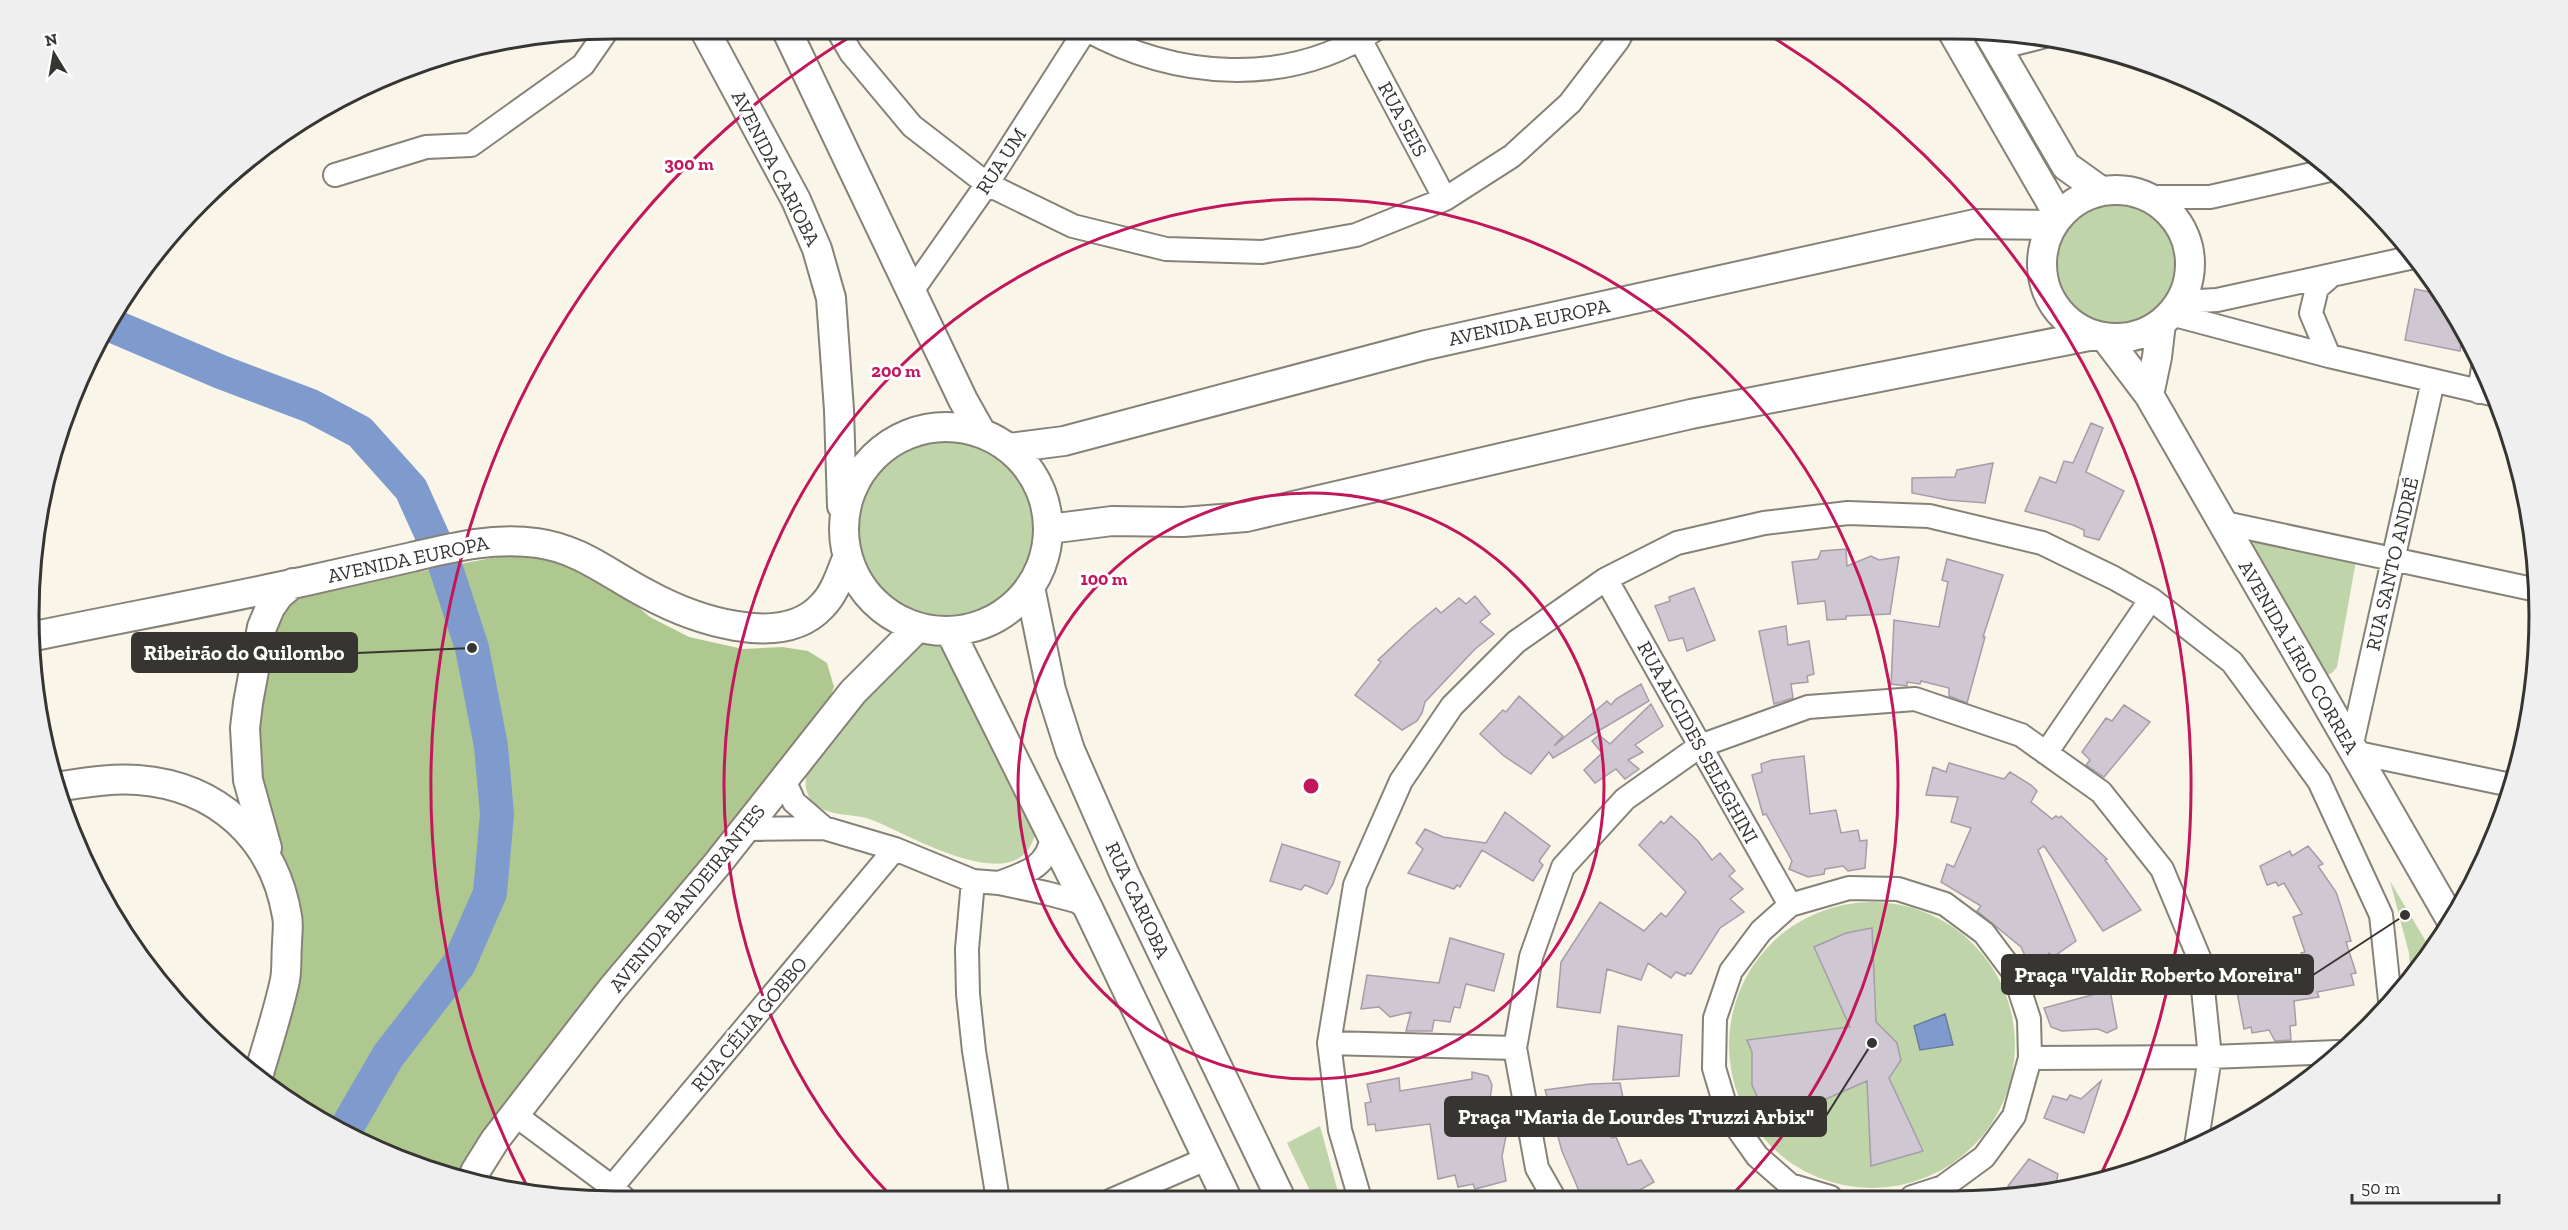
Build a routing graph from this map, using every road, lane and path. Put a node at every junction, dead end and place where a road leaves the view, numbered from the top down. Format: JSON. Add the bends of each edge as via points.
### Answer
{"nodes":[{"id":1,"x":601,"y":39,"type":"edge"},
{"id":2,"x":710,"y":39,"type":"edge"},
{"id":3,"x":791,"y":39,"type":"edge"},
{"id":4,"x":843,"y":39,"type":"edge"},
{"id":5,"x":1080,"y":39,"type":"edge"},
{"id":6,"x":1106,"y":39,"type":"edge"},
{"id":7,"x":1356,"y":39,"type":"edge"},
{"id":8,"x":1370,"y":39,"type":"edge"},
{"id":9,"x":1618,"y":39,"type":"edge"},
{"id":10,"x":1957,"y":39,"type":"edge"},
{"id":11,"x":1993,"y":40,"type":"edge"},
{"id":12,"x":2321,"y":172,"type":"edge"},
{"id":13,"x":335,"y":175,"type":"dead end"},
{"id":14,"x":987,"y":184,"type":"junction"},
{"id":15,"x":2101,"y":191,"type":"junction"},
{"id":16,"x":2149,"y":197,"type":"junction"},
{"id":17,"x":1445,"y":199,"type":"junction"},
{"id":18,"x":2056,"y":221,"type":"junction"},
{"id":19,"x":2406,"y":259,"type":"edge"},
{"id":20,"x":2332,"y":274,"type":"junction"},
{"id":21,"x":912,"y":291,"type":"junction"},
{"id":22,"x":2171,"y":313,"type":"junction"},
{"id":23,"x":2100,"y":336,"type":"junction"},
{"id":24,"x":2329,"y":356,"type":"junction"},
{"id":25,"x":2433,"y":381,"type":"junction"},
{"id":26,"x":2484,"y":393,"type":"edge"},
{"id":27,"x":2149,"y":396,"type":"junction"},
{"id":28,"x":981,"y":432,"type":"junction"},
{"id":29,"x":1010,"y":448,"type":"junction"},
{"id":30,"x":2220,"y":522,"type":"junction"},
{"id":31,"x":1049,"y":529,"type":"junction"},
{"id":32,"x":843,"y":530,"type":"junction"},
{"id":33,"x":847,"y":558,"type":"junction"},
{"id":34,"x":2394,"y":559,"type":"junction"},
{"id":35,"x":1606,"y":579,"type":"junction"},
{"id":36,"x":293,"y":583,"type":"junction"},
{"id":37,"x":1030,"y":587,"type":"junction"},
{"id":38,"x":2528,"y":588,"type":"edge"},
{"id":39,"x":2151,"y":599,"type":"junction"},
{"id":40,"x":918,"y":627,"type":"junction"},
{"id":41,"x":950,"y":631,"type":"junction"},
{"id":42,"x":40,"y":635,"type":"edge"},
{"id":43,"x":1700,"y":746,"type":"junction"},
{"id":44,"x":2352,"y":750,"type":"junction"},
{"id":45,"x":2046,"y":753,"type":"junction"},
{"id":46,"x":784,"y":780,"type":"junction"},
{"id":47,"x":2503,"y":783,"type":"edge"},
{"id":48,"x":66,"y":786,"type":"edge"},
{"id":49,"x":824,"y":828,"type":"junction"},
{"id":50,"x":744,"y":829,"type":"junction"},
{"id":51,"x":1052,"y":837,"type":"junction"},
{"id":52,"x":895,"y":849,"type":"junction"},
{"id":53,"x":271,"y":864,"type":"junction"},
{"id":54,"x":973,"y":880,"type":"junction"},
{"id":55,"x":999,"y":883,"type":"junction"},
{"id":56,"x":1790,"y":905,"type":"junction"},
{"id":57,"x":1088,"y":908,"type":"junction"},
{"id":58,"x":2446,"y":912,"type":"edge"},
{"id":59,"x":2389,"y":991,"type":"edge"},
{"id":60,"x":1329,"y":1043,"type":"junction"},
{"id":61,"x":1515,"y":1048,"type":"junction"},
{"id":62,"x":2328,"y":1052,"type":"edge"},
{"id":63,"x":2211,"y":1057,"type":"junction"},
{"id":64,"x":2030,"y":1058,"type":"junction"},
{"id":65,"x":260,"y":1069,"type":"edge"},
{"id":66,"x":514,"y":1114,"type":"junction"},
{"id":67,"x":2198,"y":1136,"type":"edge"},
{"id":68,"x":1206,"y":1159,"type":"junction"},
{"id":69,"x":475,"y":1173,"type":"edge"},
{"id":70,"x":610,"y":1191,"type":"edge"},
{"id":71,"x":620,"y":1191,"type":"edge"},
{"id":72,"x":997,"y":1191,"type":"edge"},
{"id":73,"x":1133,"y":1191,"type":"edge"},
{"id":74,"x":1223,"y":1191,"type":"edge"},
{"id":75,"x":1277,"y":1191,"type":"edge"},
{"id":76,"x":1358,"y":1191,"type":"edge"},
{"id":77,"x":1550,"y":1191,"type":"edge"},
{"id":78,"x":1786,"y":1191,"type":"edge"},
{"id":79,"x":1931,"y":1191,"type":"edge"}],
"edges":[{"from":1,"to":13,"type":"street","via":[[583,65],[471,145],[426,147]]},
{"from":2,"to":32,"type":"main road","name":"AVENIDA CARIOBA","via":[[796,200],[817,249],[831,298]]},
{"from":3,"to":21,"type":"main road"},
{"from":4,"to":14,"type":"street","via":[[850,53],[912,126]]},
{"from":5,"to":14,"type":"street","name":"RUA UM"},
{"from":6,"to":7,"type":"street","via":[[1137,54],[1182,66],[1250,70],[1307,60]]},
{"from":8,"to":17,"type":"street","name":"RUA SEIS"},
{"from":9,"to":17,"type":"street","via":[[1570,103],[1512,156]]},
{"from":10,"to":18,"type":"main road"},
{"from":11,"to":15,"type":"main road","via":[[2066,166]]},
{"from":12,"to":16,"type":"street","via":[[2210,197]]},
{"from":14,"to":17,"type":"street","via":[[1073,226],[1166,249],[1262,252],[1356,235]]},
{"from":14,"to":21,"type":"street","name":"RUA UM"},
{"from":15,"to":16,"type":"main road","via":[[2126,190]]},
{"from":15,"to":18,"type":"main road","via":[[2078,200]]},
{"from":16,"to":22,"type":"main road","via":[[2169,212],[2183,232],[2190,255],[2189,279]]},
{"from":18,"to":23,"type":"main road","via":[[2044,246],[2046,290],[2057,310],[2074,325]]},
{"from":18,"to":29,"type":"main road","name":"AVENIDA EUROPA","via":[[1975,224],[1426,345],[1064,441]]},
{"from":19,"to":20,"type":"street"},
{"from":20,"to":22,"type":"street"},
{"from":20,"to":24,"type":"street","via":[[2317,288],[2311,313]]},
{"from":21,"to":28,"type":"main road"},
{"from":22,"to":23,"type":"main road","via":[[2144,333],[2125,338]]},
{"from":22,"to":24,"type":"street"},
{"from":22,"to":27,"type":"main road"},
{"from":23,"to":27,"type":"main road","name":"AVENIDA LÍRIO CORREA"},
{"from":23,"to":31,"type":"main road","via":[[1691,414],[1246,517],[1183,522],[1112,521]]},
{"from":24,"to":25,"type":"street"},
{"from":25,"to":26,"type":"street"},
{"from":25,"to":34,"type":"street","name":"RUA SANTO ANDRÉ"},
{"from":27,"to":30,"type":"main road","name":"AVENIDA LÍRIO CORREA"},
{"from":28,"to":29,"type":"main road"},
{"from":28,"to":32,"type":"main road","via":[[948,426],[916,430],[886,445],[863,468],[848,497]]},
{"from":29,"to":31,"type":"main road","via":[[1031,470],[1045,499]]},
{"from":30,"to":34,"type":"street"},
{"from":30,"to":44,"type":"main road","name":"AVENIDA LÍRIO CORREA"},
{"from":31,"to":37,"type":"main road","via":[[1044,560]]},
{"from":32,"to":33,"type":"main road"},
{"from":33,"to":36,"type":"main road","name":"AVENIDA EUROPA","via":[[834,590],[821,608],[805,619],[765,628],[737,626],[675,609],[587,558],[542,543],[515,540],[461,546]]},
{"from":33,"to":40,"type":"main road","via":[[858,582],[874,602],[894,617]]},
{"from":34,"to":38,"type":"street"},
{"from":34,"to":44,"type":"street","name":"RUA SANTO ANDRÉ"},
{"from":35,"to":39,"type":"street","via":[[1677,543],[1764,523],[1848,513],[1929,516],[2042,543]]},
{"from":35,"to":43,"type":"street","name":"RUA ALCIDES SELEGHINI"},
{"from":35,"to":60,"type":"street","via":[[1516,642],[1452,706],[1401,782],[1355,885]]},
{"from":36,"to":42,"type":"main road","name":"AVENIDA EUROPA"},
{"from":36,"to":53,"type":"main road","via":[[279,595],[262,627],[245,728],[248,780]]},
{"from":37,"to":41,"type":"main road","via":[[1008,610],[981,625]]},
{"from":37,"to":75,"type":"main road","name":"RUA CARIOBA","via":[[1051,690],[1070,750],[1124,873]]},
{"from":39,"to":45,"type":"street"},
{"from":39,"to":59,"type":"street","via":[[2232,662],[2319,781],[2381,915]]},
{"from":40,"to":41,"type":"main road"},
{"from":40,"to":46,"type":"main road","name":"AVENIDA BANDEIRANTES","via":[[853,692]]},
{"from":41,"to":51,"type":"main road"},
{"from":43,"to":45,"type":"street","via":[[1808,707],[1915,699],[2021,735]]},
{"from":43,"to":56,"type":"street","name":"RUA ALCIDES SELEGHINI"},
{"from":43,"to":61,"type":"street","via":[[1625,799],[1563,867],[1531,957]]},
{"from":44,"to":47,"type":"street"},
{"from":44,"to":58,"type":"main road","name":"AVENIDA LÍRIO CORREA"},
{"from":45,"to":63,"type":"street","via":[[2101,792],[2162,869],[2200,960]]},
{"from":46,"to":49,"type":"street","via":[[794,802]]},
{"from":46,"to":50,"type":"main road","name":"AVENIDA BANDEIRANTES"},
{"from":48,"to":53,"type":"main road","via":[[138,780],[182,789],[234,817],[248,829]]},
{"from":49,"to":50,"type":"street"},
{"from":49,"to":52,"type":"street"},
{"from":50,"to":66,"type":"main road","name":"AVENIDA BANDEIRANTES"},
{"from":51,"to":55,"type":"street","via":[[1050,849],[1034,870]]},
{"from":51,"to":57,"type":"main road"},
{"from":52,"to":54,"type":"street"},
{"from":52,"to":71,"type":"street","name":"RUA CÉLIA GOBBO"},
{"from":53,"to":65,"type":"main road","via":[[288,917],[285,978]]},
{"from":54,"to":55,"type":"street"},
{"from":54,"to":72,"type":"street","via":[[968,994]]},
{"from":55,"to":57,"type":"street","via":[[1077,901]]},
{"from":56,"to":64,"type":"street","via":[[1849,888],[1898,889],[1945,904],[1984,933],[2014,973],[2029,1019]]},
{"from":56,"to":78,"type":"street","via":[[1761,932],[1731,971],[1715,1018],[1714,1068],[1728,1115]]},
{"from":57,"to":68,"type":"main road"},
{"from":60,"to":61,"type":"street"},
{"from":60,"to":76,"type":"street","via":[[1340,1130]]},
{"from":61,"to":77,"type":"street","via":[[1537,1168]]},
{"from":62,"to":63,"type":"street"},
{"from":63,"to":64,"type":"street"},
{"from":63,"to":67,"type":"street"},
{"from":64,"to":79,"type":"street","via":[[2014,1116],[1984,1157],[1943,1187]]},
{"from":66,"to":69,"type":"main road","name":"AVENIDA BANDEIRANTES"},
{"from":66,"to":70,"type":"street"},
{"from":68,"to":73,"type":"street"},
{"from":68,"to":74,"type":"main road"}]}
